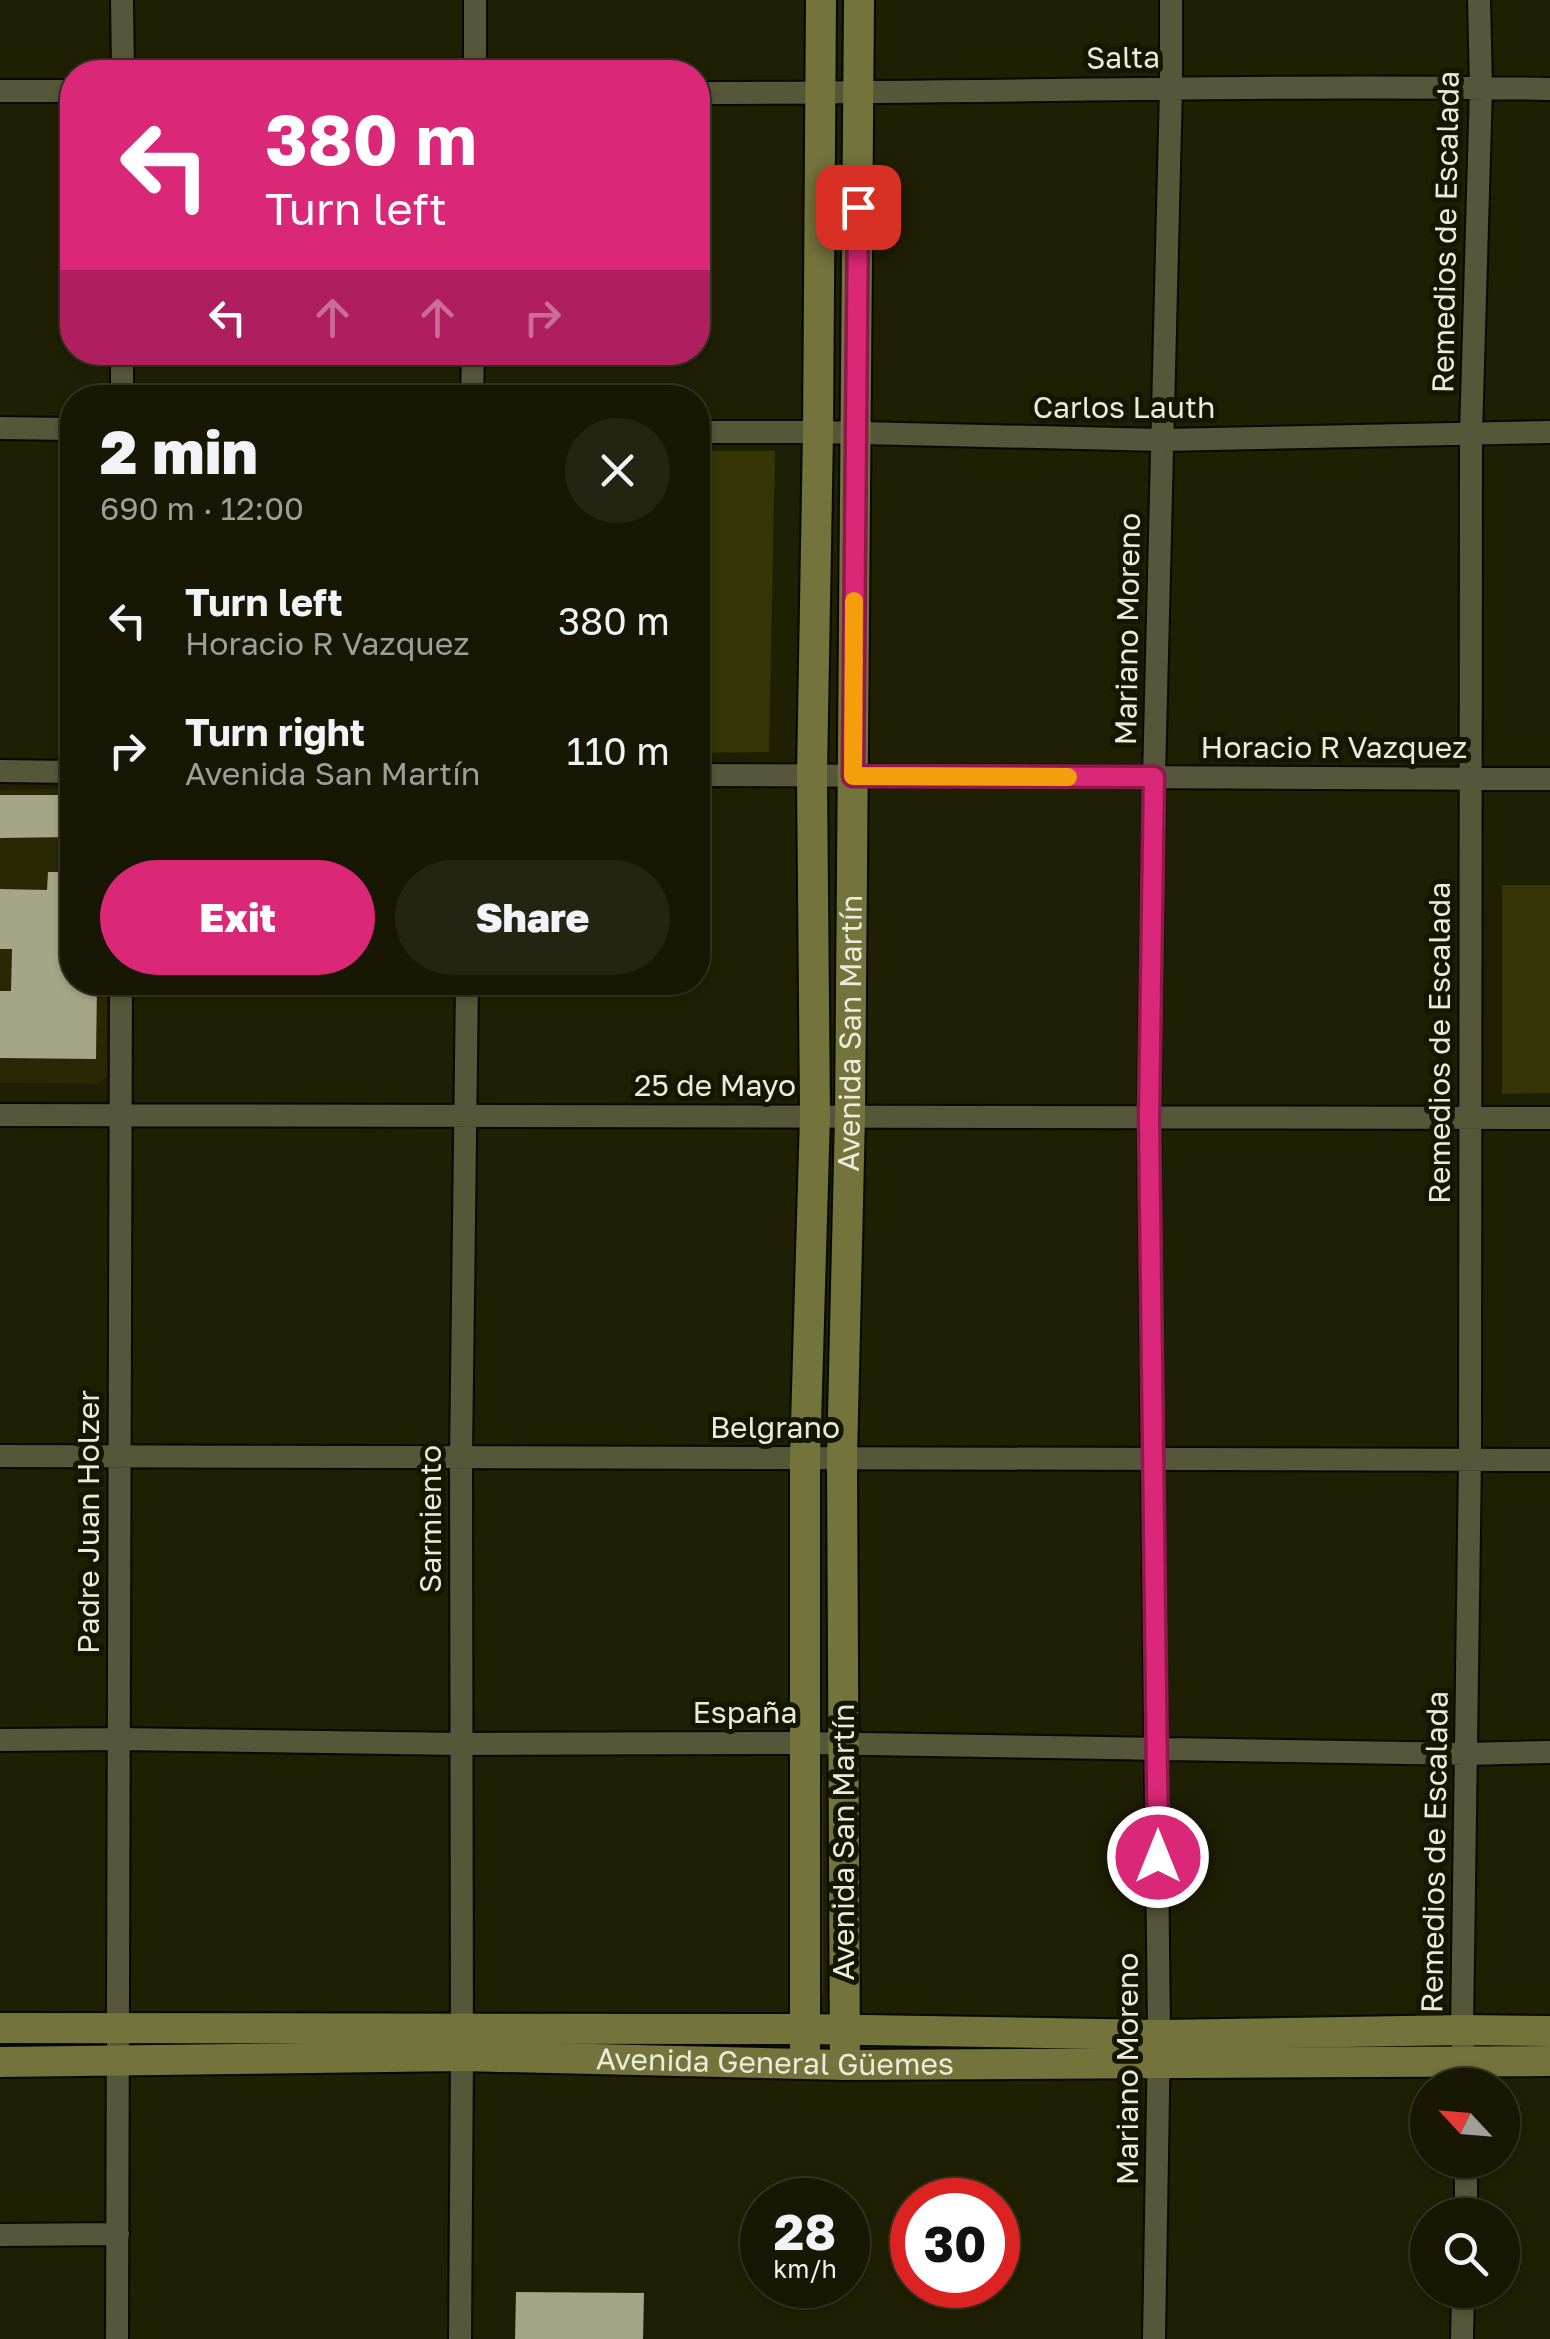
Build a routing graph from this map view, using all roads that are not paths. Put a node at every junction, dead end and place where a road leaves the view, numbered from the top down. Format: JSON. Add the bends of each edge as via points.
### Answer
{"nodes":[{"id":1,"x":122,"y":0,"type":"edge"},
{"id":2,"x":476,"y":0,"type":"edge"},
{"id":3,"x":822,"y":0,"type":"edge"},
{"id":4,"x":858,"y":0,"type":"edge"},
{"id":5,"x":1171,"y":0,"type":"edge"},
{"id":6,"x":1479,"y":0,"type":"edge"},
{"id":7,"x":123,"y":60,"type":"edge"},
{"id":8,"x":475,"y":60,"type":"edge"},
{"id":9,"x":1172,"y":87,"type":"junction"},
{"id":10,"x":1481,"y":88,"type":"junction"},
{"id":11,"x":1550,"y":89,"type":"edge"},
{"id":12,"x":0,"y":91,"type":"edge"},
{"id":13,"x":60,"y":91,"type":"edge"},
{"id":14,"x":710,"y":93,"type":"edge"},
{"id":15,"x":821,"y":93,"type":"junction"},
{"id":16,"x":859,"y":94,"type":"junction"},
{"id":17,"x":0,"y":428,"type":"edge"},
{"id":18,"x":60,"y":429,"type":"edge"},
{"id":19,"x":710,"y":432,"type":"edge"},
{"id":20,"x":818,"y":432,"type":"junction"},
{"id":21,"x":1550,"y":432,"type":"edge"},
{"id":22,"x":855,"y":434,"type":"junction"},
{"id":23,"x":1471,"y":434,"type":"junction"},
{"id":24,"x":1162,"y":440,"type":"junction"},
{"id":25,"x":0,"y":772,"type":"edge"},
{"id":26,"x":60,"y":772,"type":"edge"},
{"id":27,"x":710,"y":774,"type":"edge"},
{"id":28,"x":812,"y":775,"type":"junction"},
{"id":29,"x":853,"y":776,"type":"junction"},
{"id":30,"x":1154,"y":777,"type":"junction"},
{"id":31,"x":1469,"y":778,"type":"junction"},
{"id":32,"x":1550,"y":779,"type":"edge"},
{"id":33,"x":121,"y":995,"type":"edge"},
{"id":34,"x":468,"y":995,"type":"edge"},
{"id":35,"x":0,"y":1115,"type":"edge"},
{"id":36,"x":120,"y":1115,"type":"junction"},
{"id":37,"x":466,"y":1116,"type":"junction"},
{"id":38,"x":815,"y":1116,"type":"junction"},
{"id":39,"x":850,"y":1117,"type":"junction"},
{"id":40,"x":1149,"y":1118,"type":"junction"},
{"id":41,"x":1470,"y":1118,"type":"junction"},
{"id":42,"x":1550,"y":1118,"type":"edge"},
{"id":43,"x":0,"y":1456,"type":"edge"},
{"id":44,"x":119,"y":1456,"type":"junction"},
{"id":45,"x":460,"y":1457,"type":"junction"},
{"id":46,"x":805,"y":1458,"type":"junction"},
{"id":47,"x":842,"y":1458,"type":"junction"},
{"id":48,"x":1155,"y":1459,"type":"junction"},
{"id":49,"x":1470,"y":1460,"type":"junction"},
{"id":50,"x":1550,"y":1460,"type":"edge"},
{"id":51,"x":118,"y":1739,"type":"junction"},
{"id":52,"x":0,"y":1740,"type":"edge"},
{"id":53,"x":804,"y":1743,"type":"junction"},
{"id":54,"x":462,"y":1744,"type":"junction"},
{"id":55,"x":844,"y":1744,"type":"junction"},
{"id":56,"x":1158,"y":1750,"type":"junction"},
{"id":57,"x":1550,"y":1752,"type":"edge"},
{"id":58,"x":1466,"y":1754,"type":"junction"},
{"id":59,"x":0,"y":2028,"type":"edge"},
{"id":60,"x":118,"y":2028,"type":"junction"},
{"id":61,"x":804,"y":2029,"type":"junction"},
{"id":62,"x":844,"y":2030,"type":"junction"},
{"id":63,"x":1550,"y":2031,"type":"edge"},
{"id":64,"x":462,"y":2042,"type":"junction"},
{"id":65,"x":1160,"y":2049,"type":"junction"},
{"id":66,"x":1464,"y":2058,"type":"edge"},
{"id":67,"x":1550,"y":2061,"type":"edge"},
{"id":68,"x":0,"y":2062,"type":"edge"},
{"id":69,"x":119,"y":2062,"type":"junction"},
{"id":70,"x":805,"y":2064,"type":"junction"},
{"id":71,"x":845,"y":2065,"type":"junction"},
{"id":72,"x":118,"y":2234,"type":"junction"},
{"id":73,"x":0,"y":2235,"type":"edge"},
{"id":74,"x":1463,"y":2308,"type":"edge"},
{"id":75,"x":117,"y":2339,"type":"edge"},
{"id":76,"x":460,"y":2339,"type":"edge"},
{"id":77,"x":1154,"y":2339,"type":"edge"},
{"id":78,"x":1462,"y":2339,"type":"edge"}],
"edges":[{"from":1,"to":7,"type":"street"},
{"from":2,"to":8,"type":"street"},
{"from":3,"to":15,"type":"main road","name":"Avenida San Martín"},
{"from":4,"to":16,"type":"main road","name":"Avenida San Martín"},
{"from":5,"to":9,"type":"street","name":"Mariano Moreno"},
{"from":6,"to":10,"type":"street","name":"Remedios de Escalada"},
{"from":9,"to":10,"type":"street","name":"Salta"},
{"from":9,"to":16,"type":"street","name":"Salta"},
{"from":9,"to":24,"type":"street","name":"Mariano Moreno"},
{"from":10,"to":11,"type":"street","name":"Salta"},
{"from":10,"to":23,"type":"street","name":"Remedios de Escalada"},
{"from":12,"to":13,"type":"street"},
{"from":14,"to":15,"type":"street","name":"Salta"},
{"from":15,"to":16,"type":"street","name":"Salta"},
{"from":15,"to":20,"type":"main road","name":"Avenida San Martín"},
{"from":16,"to":22,"type":"main road","name":"Avenida San Martín"},
{"from":17,"to":18,"type":"street"},
{"from":19,"to":20,"type":"street","name":"Carlos Lauth"},
{"from":20,"to":22,"type":"street","name":"Carlos Lauth"},
{"from":20,"to":28,"type":"main road","name":"Avenida San Martín"},
{"from":21,"to":23,"type":"street","name":"Carlos Lauth"},
{"from":22,"to":24,"type":"street","name":"Carlos Lauth"},
{"from":22,"to":29,"type":"main road","name":"Avenida San Martín"},
{"from":23,"to":24,"type":"street","name":"Carlos Lauth"},
{"from":23,"to":31,"type":"street","name":"Remedios de Escalada"},
{"from":24,"to":30,"type":"street","name":"Mariano Moreno"},
{"from":25,"to":26,"type":"street"},
{"from":27,"to":28,"type":"street","name":"Horacio R Vazquez"},
{"from":28,"to":29,"type":"street","name":"Horacio R Vazquez"},
{"from":28,"to":38,"type":"main road","name":"Avenida San Martín"},
{"from":29,"to":30,"type":"street","name":"Horacio R Vazquez"},
{"from":29,"to":39,"type":"main road","name":"Avenida San Martín"},
{"from":30,"to":31,"type":"street","name":"Horacio R Vazquez"},
{"from":30,"to":40,"type":"street","name":"Mariano Moreno"},
{"from":31,"to":32,"type":"street","name":"Horacio R Vazquez"},
{"from":31,"to":41,"type":"street","name":"Remedios de Escalada"},
{"from":33,"to":36,"type":"street","name":"Padre Juan Holzer"},
{"from":34,"to":37,"type":"street","name":"Sarmiento"},
{"from":35,"to":36,"type":"street","name":"25 de Mayo"},
{"from":36,"to":37,"type":"street","name":"25 de Mayo"},
{"from":36,"to":44,"type":"street","name":"Padre Juan Holzer"},
{"from":37,"to":38,"type":"street","name":"25 de Mayo"},
{"from":37,"to":45,"type":"street","name":"Sarmiento"},
{"from":38,"to":39,"type":"street","name":"25 de Mayo"},
{"from":38,"to":46,"type":"main road","name":"Avenida San Martín"},
{"from":39,"to":40,"type":"street","name":"25 de Mayo"},
{"from":39,"to":47,"type":"main road","name":"Avenida San Martín"},
{"from":40,"to":41,"type":"street","name":"25 de Mayo"},
{"from":40,"to":48,"type":"street","name":"Mariano Moreno"},
{"from":41,"to":42,"type":"street","name":"25 de Mayo"},
{"from":41,"to":49,"type":"street","name":"Remedios de Escalada"},
{"from":43,"to":44,"type":"street","name":"Belgrano"},
{"from":44,"to":45,"type":"street","name":"Belgrano"},
{"from":44,"to":51,"type":"street","name":"Padre Juan Holzer"},
{"from":45,"to":46,"type":"street","name":"Belgrano"},
{"from":45,"to":54,"type":"street","name":"Sarmiento"},
{"from":46,"to":47,"type":"street","name":"Belgrano"},
{"from":46,"to":53,"type":"main road","name":"Avenida San Martín"},
{"from":47,"to":48,"type":"street","name":"Belgrano"},
{"from":47,"to":55,"type":"main road","name":"Avenida San Martín"},
{"from":48,"to":49,"type":"street","name":"Belgrano"},
{"from":48,"to":56,"type":"street","name":"Mariano Moreno"},
{"from":49,"to":50,"type":"street","name":"Belgrano"},
{"from":49,"to":58,"type":"street","name":"Remedios de Escalada"},
{"from":51,"to":52,"type":"street","name":"España"},
{"from":51,"to":54,"type":"street","name":"España"},
{"from":51,"to":60,"type":"street","name":"Padre Juan Holzer"},
{"from":53,"to":54,"type":"street","name":"España"},
{"from":53,"to":55,"type":"street","name":"España"},
{"from":53,"to":61,"type":"main road","name":"Avenida San Martín"},
{"from":54,"to":64,"type":"street","name":"Sarmiento"},
{"from":55,"to":56,"type":"street","name":"España"},
{"from":55,"to":62,"type":"main road","name":"Avenida San Martín"},
{"from":56,"to":58,"type":"street","name":"España"},
{"from":56,"to":65,"type":"street","name":"Mariano Moreno"},
{"from":57,"to":58,"type":"street","name":"España"},
{"from":58,"to":66,"type":"street","name":"Remedios de Escalada"},
{"from":59,"to":60,"type":"main road","name":"Avenida General Güemes"},
{"from":60,"to":64,"type":"main road","name":"Avenida General Güemes"},
{"from":60,"to":69,"type":"street","name":"Padre Juan Holzer"},
{"from":61,"to":62,"type":"main road","name":"Avenida General Güemes"},
{"from":61,"to":64,"type":"main road","name":"Avenida General Güemes"},
{"from":61,"to":70,"type":"main road","name":"Avenida San Martín"},
{"from":62,"to":65,"type":"main road","name":"Avenida General Güemes"},
{"from":62,"to":71,"type":"main road","name":"Avenida San Martín"},
{"from":63,"to":66,"type":"main road","name":"Avenida General Güemes"},
{"from":64,"to":69,"type":"main road","name":"Avenida General Güemes"},
{"from":64,"to":70,"type":"main road","name":"Avenida General Güemes"},
{"from":64,"to":76,"type":"street","name":"Sarmiento"},
{"from":65,"to":66,"type":"main road","name":"Avenida General Güemes"},
{"from":65,"to":71,"type":"main road","name":"Avenida General Güemes"},
{"from":65,"to":77,"type":"street","name":"Mariano Moreno"},
{"from":66,"to":67,"type":"main road","name":"Avenida General Güemes"},
{"from":68,"to":69,"type":"main road","name":"Avenida General Güemes"},
{"from":69,"to":72,"type":"street","name":"Padre Juan Holzer"},
{"from":70,"to":71,"type":"main road","name":"Avenida General Güemes"},
{"from":72,"to":73,"type":"street"},
{"from":72,"to":75,"type":"street","name":"Padre Juan Holzer"},
{"from":74,"to":78,"type":"street"}]}
